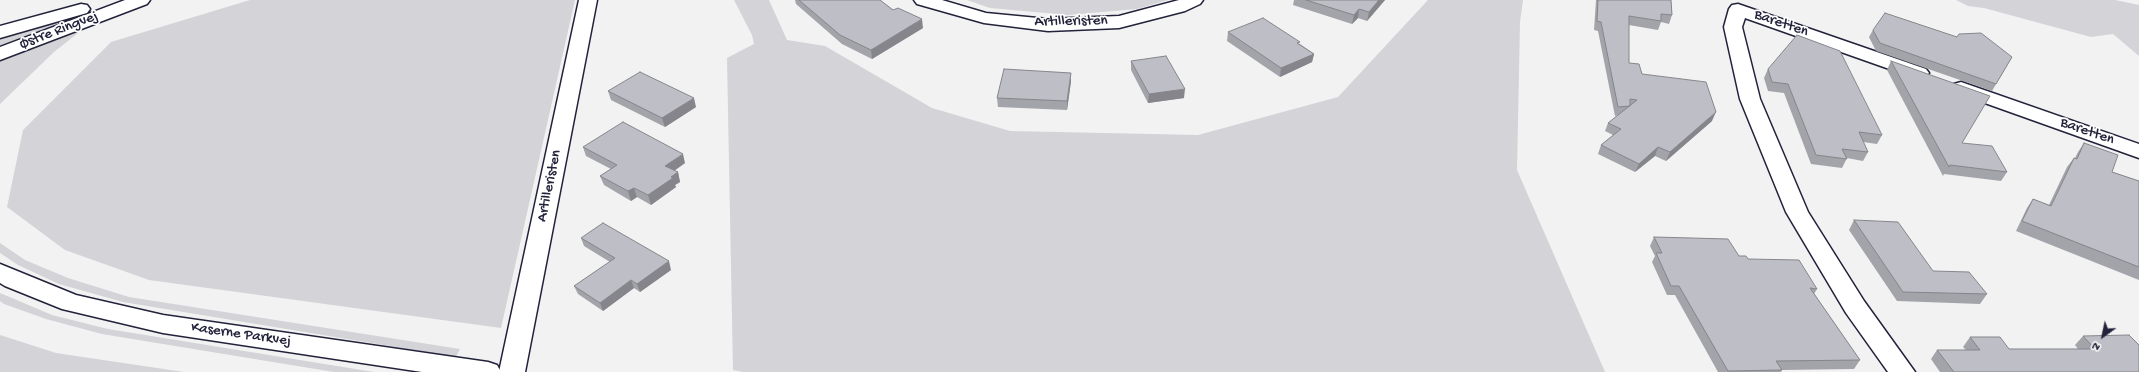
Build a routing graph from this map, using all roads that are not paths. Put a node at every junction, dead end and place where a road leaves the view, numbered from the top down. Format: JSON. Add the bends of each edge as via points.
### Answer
{"nodes":[{"id":1,"x":109,"y":0,"type":"edge"},
{"id":2,"x":141,"y":0,"type":"edge"},
{"id":3,"x":588,"y":0,"type":"edge"},
{"id":4,"x":923,"y":0,"type":"edge"},
{"id":5,"x":1194,"y":0,"type":"edge"},
{"id":6,"x":0,"y":32,"type":"edge"},
{"id":7,"x":0,"y":54,"type":"edge"},
{"id":8,"x":2139,"y":151,"type":"edge"},
{"id":9,"x":0,"y":272,"type":"edge"},
{"id":10,"x":488,"y":372,"type":"edge"},
{"id":11,"x":512,"y":372,"type":"edge"},
{"id":12,"x":1902,"y":372,"type":"edge"}],
"edges":[{"from":1,"to":6,"type":"street","name":"Østre Ringvej"},
{"from":2,"to":7,"type":"street","name":"Østre Ringvej"},
{"from":3,"to":11,"type":"street","name":"Artilleristen"},
{"from":4,"to":5,"type":"street","name":"Artilleristen","via":[[984,18],[1048,25],[1119,22],[1179,7]]},
{"from":8,"to":12,"type":"street","name":"Baretten","via":[[1738,9],[1733,27],[1750,99],[1797,212],[1855,307]]},
{"from":9,"to":10,"type":"street","name":"Kaserne Parkvej","via":[[71,303],[163,324]]}]}
